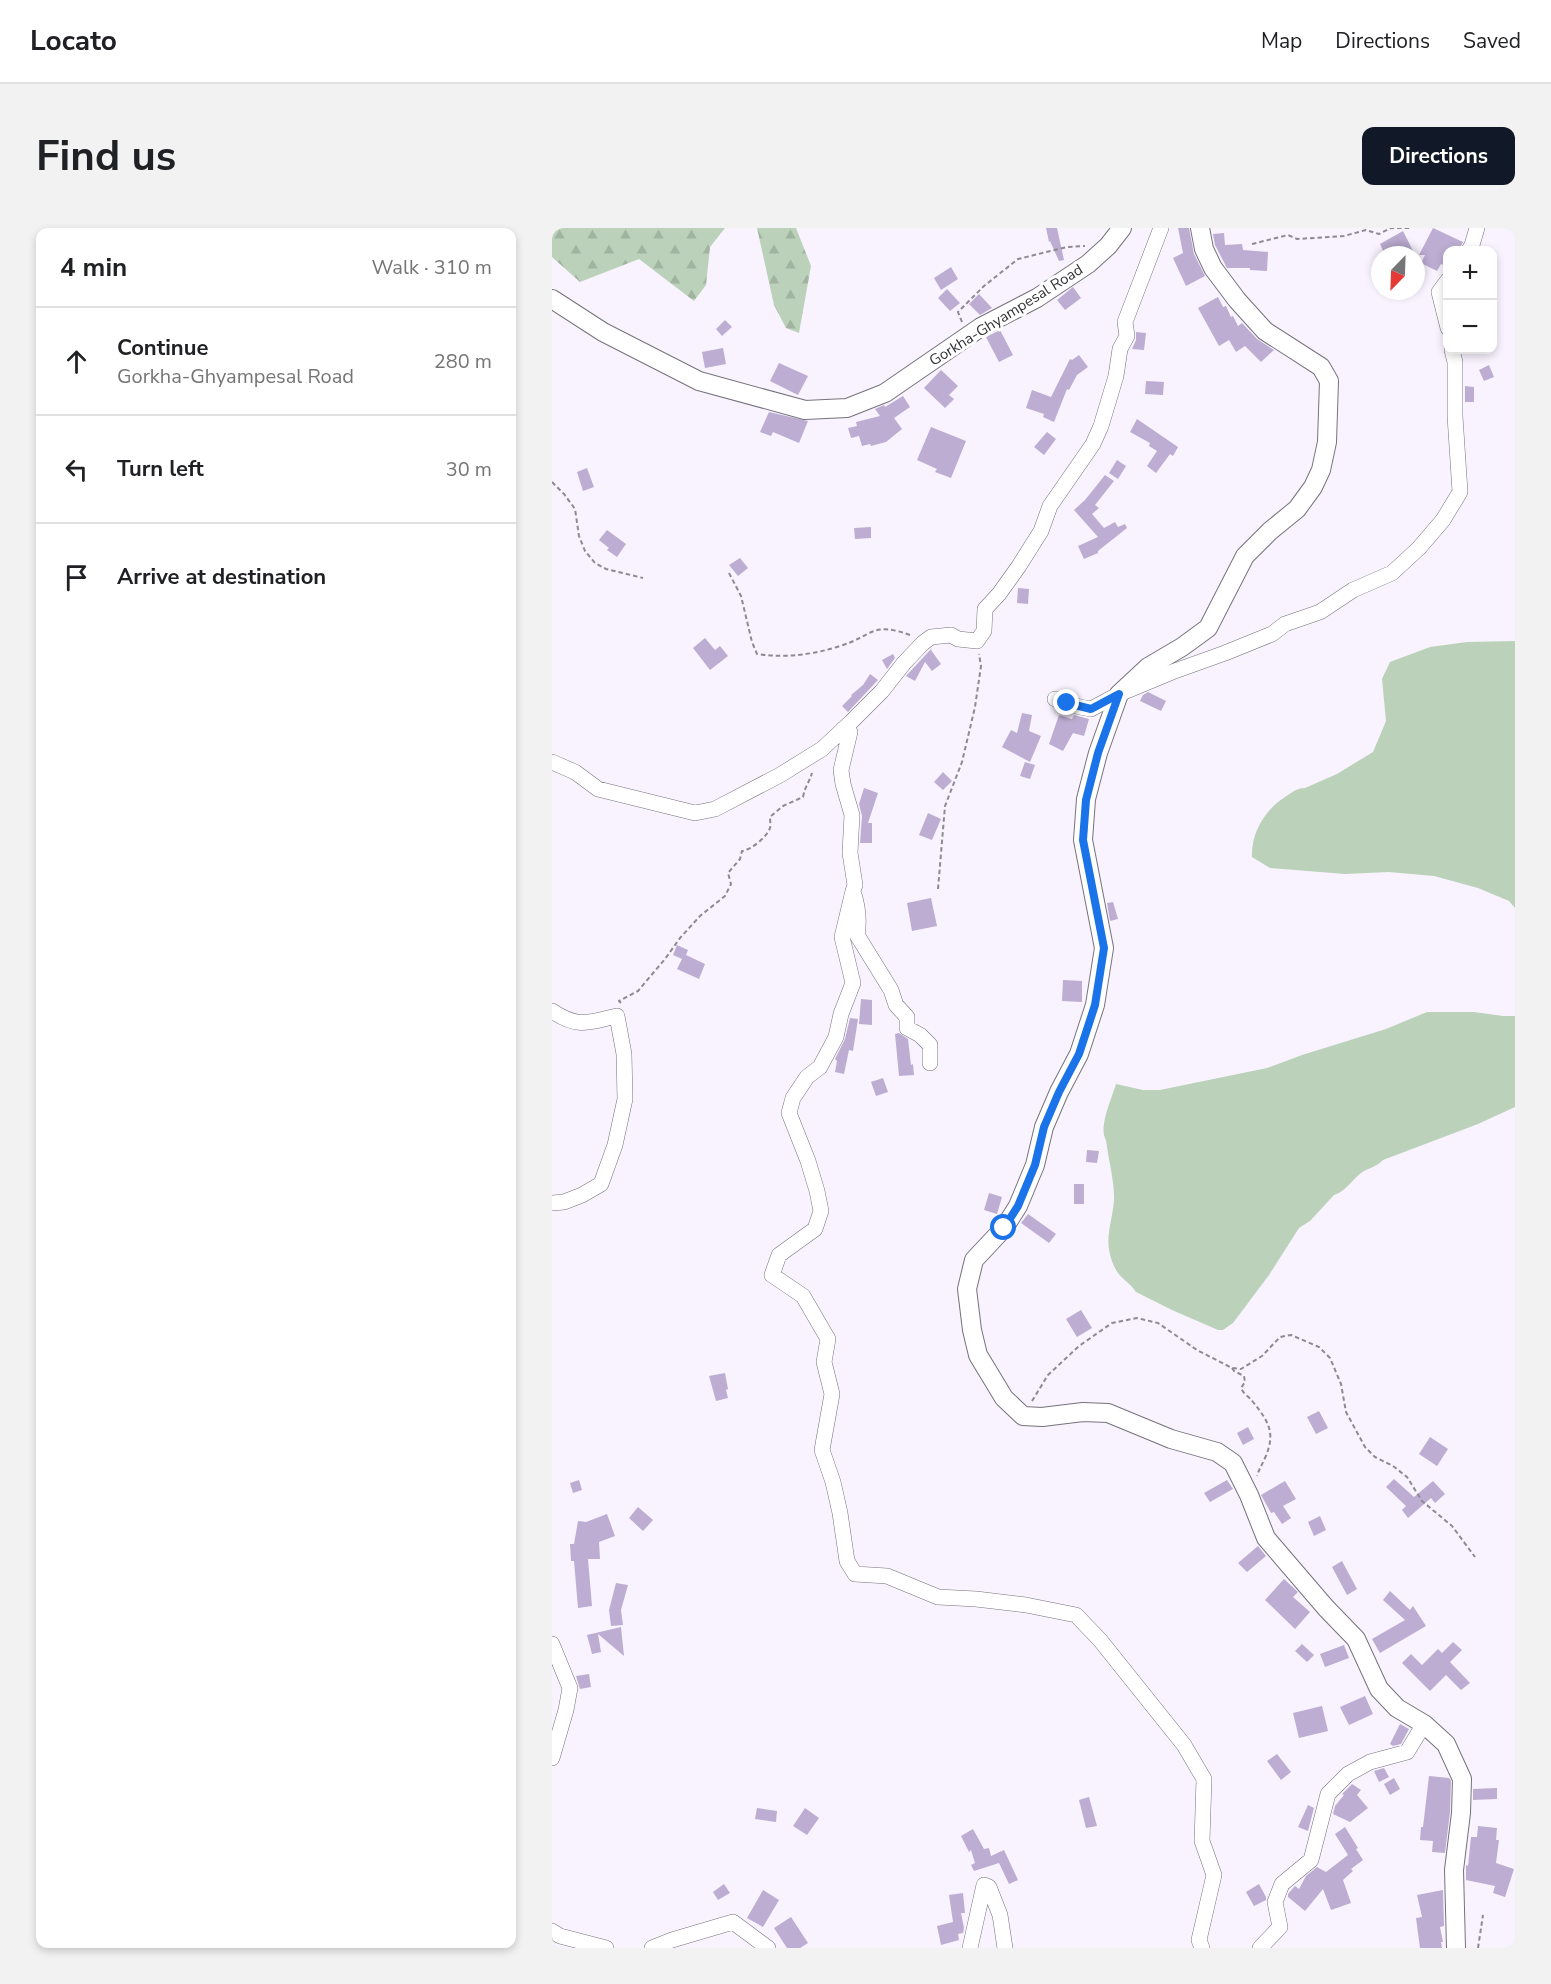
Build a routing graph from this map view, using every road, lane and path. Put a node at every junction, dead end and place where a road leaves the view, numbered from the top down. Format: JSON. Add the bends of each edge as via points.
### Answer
{"nodes":[{"id":1,"x":1122,"y":228,"type":"edge"},
{"id":2,"x":1161,"y":228,"type":"edge"},
{"id":3,"x":1200,"y":228,"type":"edge"},
{"id":4,"x":1412,"y":228,"type":"edge"},
{"id":5,"x":1477,"y":228,"type":"edge"},
{"id":6,"x":1252,"y":244,"type":"dead end"},
{"id":7,"x":1108,"y":246,"type":"junction"},
{"id":8,"x":1471,"y":246,"type":"edge"},
{"id":9,"x":1443,"y":287,"type":"edge"},
{"id":10,"x":552,"y":300,"type":"edge"},
{"id":11,"x":1443,"y":308,"type":"edge"},
{"id":12,"x":982,"y":326,"type":"junction"},
{"id":13,"x":1453,"y":354,"type":"edge"},
{"id":14,"x":552,"y":482,"type":"edge"},
{"id":15,"x":729,"y":573,"type":"dead end"},
{"id":16,"x":643,"y":578,"type":"dead end"},
{"id":17,"x":977,"y":641,"type":"junction"},
{"id":18,"x":923,"y":643,"type":"junction"},
{"id":19,"x":1119,"y":694,"type":"junction"},
{"id":20,"x":1055,"y":699,"type":"dead end"},
{"id":21,"x":843,"y":729,"type":"junction"},
{"id":22,"x":552,"y":762,"type":"edge"},
{"id":23,"x":812,"y":772,"type":"dead end"},
{"id":24,"x":938,"y":889,"type":"dead end"},
{"id":25,"x":853,"y":891,"type":"junction"},
{"id":26,"x":552,"y":1011,"type":"edge"},
{"id":27,"x":617,"y":1016,"type":"junction"},
{"id":28,"x":930,"y":1063,"type":"dead end"},
{"id":29,"x":552,"y":1203,"type":"edge"},
{"id":30,"x":1232,"y":1368,"type":"junction"},
{"id":31,"x":1023,"y":1416,"type":"junction"},
{"id":32,"x":1249,"y":1495,"type":"junction"},
{"id":33,"x":1475,"y":1557,"type":"dead end"},
{"id":34,"x":552,"y":1644,"type":"edge"},
{"id":35,"x":1424,"y":1724,"type":"junction"},
{"id":36,"x":552,"y":1758,"type":"edge"},
{"id":37,"x":1483,"y":1915,"type":"dead end"},
{"id":38,"x":552,"y":1931,"type":"edge"},
{"id":39,"x":606,"y":1948,"type":"edge"},
{"id":40,"x":652,"y":1948,"type":"edge"},
{"id":41,"x":768,"y":1948,"type":"edge"},
{"id":42,"x":970,"y":1948,"type":"edge"},
{"id":43,"x":1005,"y":1948,"type":"edge"},
{"id":44,"x":1202,"y":1948,"type":"edge"},
{"id":45,"x":1260,"y":1948,"type":"edge"},
{"id":46,"x":1456,"y":1948,"type":"edge"},
{"id":47,"x":1478,"y":1948,"type":"edge"}],
"edges":[{"from":1,"to":7,"type":"main road","name":"Gorkha-Ghyampesal Road"},
{"from":2,"to":17,"type":"street","via":[[1125,322],[1127,336],[1093,444],[1050,506],[1036,540],[985,609],[984,631]]},
{"from":3,"to":19,"type":"main road","via":[[1213,268],[1237,300],[1265,331],[1321,367],[1329,381],[1327,442],[1313,488],[1297,509],[1245,556],[1208,627],[1148,667]]},
{"from":4,"to":6,"type":"path","via":[[1297,239],[1288,235]]},
{"from":5,"to":8,"type":"street"},
{"from":7,"to":12,"type":"main road","name":"Gorkha-Ghyampesal Road","via":[[1037,298]]},
{"from":7,"to":12,"type":"path","via":[[1099,243],[1067,247],[1018,259],[958,312],[964,327]]},
{"from":9,"to":11,"type":"street","via":[[1439,292]]},
{"from":10,"to":12,"type":"main road","name":"Gorkha-Ghyampesal Road","via":[[603,332],[699,381],[805,410],[847,408],[885,393]]},
{"from":13,"to":19,"type":"street","via":[[1460,492],[1419,548],[1392,573],[1353,590],[1320,612]]},
{"from":14,"to":16,"type":"path","via":[[575,509],[579,536],[596,563]]},
{"from":15,"to":18,"type":"path","via":[[741,596],[757,654],[810,655],[884,628],[909,634]]},
{"from":17,"to":18,"type":"street","via":[[951,635],[932,637]]},
{"from":17,"to":24,"type":"path","via":[[980,676],[962,762],[945,806]]},
{"from":18,"to":21,"type":"street"},
{"from":19,"to":20,"type":"street","via":[[1091,709]]},
{"from":19,"to":31,"type":"main road","via":[[1086,800],[1083,840],[1104,948],[1095,1005],[1079,1054],[1044,1127],[1035,1165],[1018,1206],[1004,1228],[974,1260],[967,1289],[978,1355],[1004,1398]]},
{"from":21,"to":22,"type":"street","via":[[822,749],[780,775],[715,809],[695,813],[598,789],[575,772]]},
{"from":21,"to":25,"type":"street","via":[[850,732],[841,770],[852,815]]},
{"from":23,"to":27,"type":"path","via":[[803,797],[770,817],[770,829],[756,844],[742,851],[740,860],[728,873],[731,884],[724,896],[680,938],[638,991],[619,1001],[625,1011]]},
{"from":25,"to":28,"type":"street","via":[[860,924],[857,935],[896,1005],[907,1017],[907,1028],[930,1045]]},
{"from":25,"to":44,"type":"street","via":[[842,937],[853,983],[836,1037],[820,1067],[807,1077],[793,1098],[789,1113],[808,1161],[821,1211],[815,1229],[779,1255],[772,1275],[803,1296],[828,1339],[824,1362],[832,1394],[822,1450],[836,1492],[847,1562],[855,1574],[887,1576],[938,1597],[1026,1605],[1076,1615],[1100,1640],[1184,1745],[1204,1779],[1202,1841],[1215,1875],[1199,1940]]},
{"from":26,"to":27,"type":"street","via":[[579,1024]]},
{"from":27,"to":29,"type":"street","via":[[624,1054],[625,1099],[615,1145],[601,1184],[564,1202]]},
{"from":30,"to":31,"type":"path","via":[[1158,1323],[1137,1318],[1112,1323],[1047,1375]]},
{"from":30,"to":32,"type":"path","via":[[1244,1376],[1244,1394],[1252,1399],[1270,1427],[1265,1458]]},
{"from":30,"to":33,"type":"path","via":[[1241,1369],[1262,1356],[1280,1337],[1291,1335],[1319,1347],[1337,1372],[1346,1412],[1365,1447],[1407,1477],[1422,1501],[1452,1527]]},
{"from":31,"to":32,"type":"main road","via":[[1108,1413],[1227,1457],[1237,1468]]},
{"from":32,"to":35,"type":"main road","via":[[1266,1538],[1356,1638],[1379,1689],[1397,1708]]},
{"from":34,"to":36,"type":"street","via":[[570,1688]]},
{"from":35,"to":45,"type":"street","via":[[1407,1752],[1370,1762],[1347,1774],[1328,1794],[1311,1860],[1282,1884],[1275,1902],[1280,1927]]},
{"from":35,"to":46,"type":"main road","via":[[1446,1744],[1462,1779],[1454,1870]]},
{"from":37,"to":47,"type":"path"},
{"from":38,"to":39,"type":"street"},
{"from":40,"to":41,"type":"street","via":[[733,1922]]},
{"from":42,"to":43,"type":"street","via":[[984,1885],[989,1887],[1000,1915]]}]}
